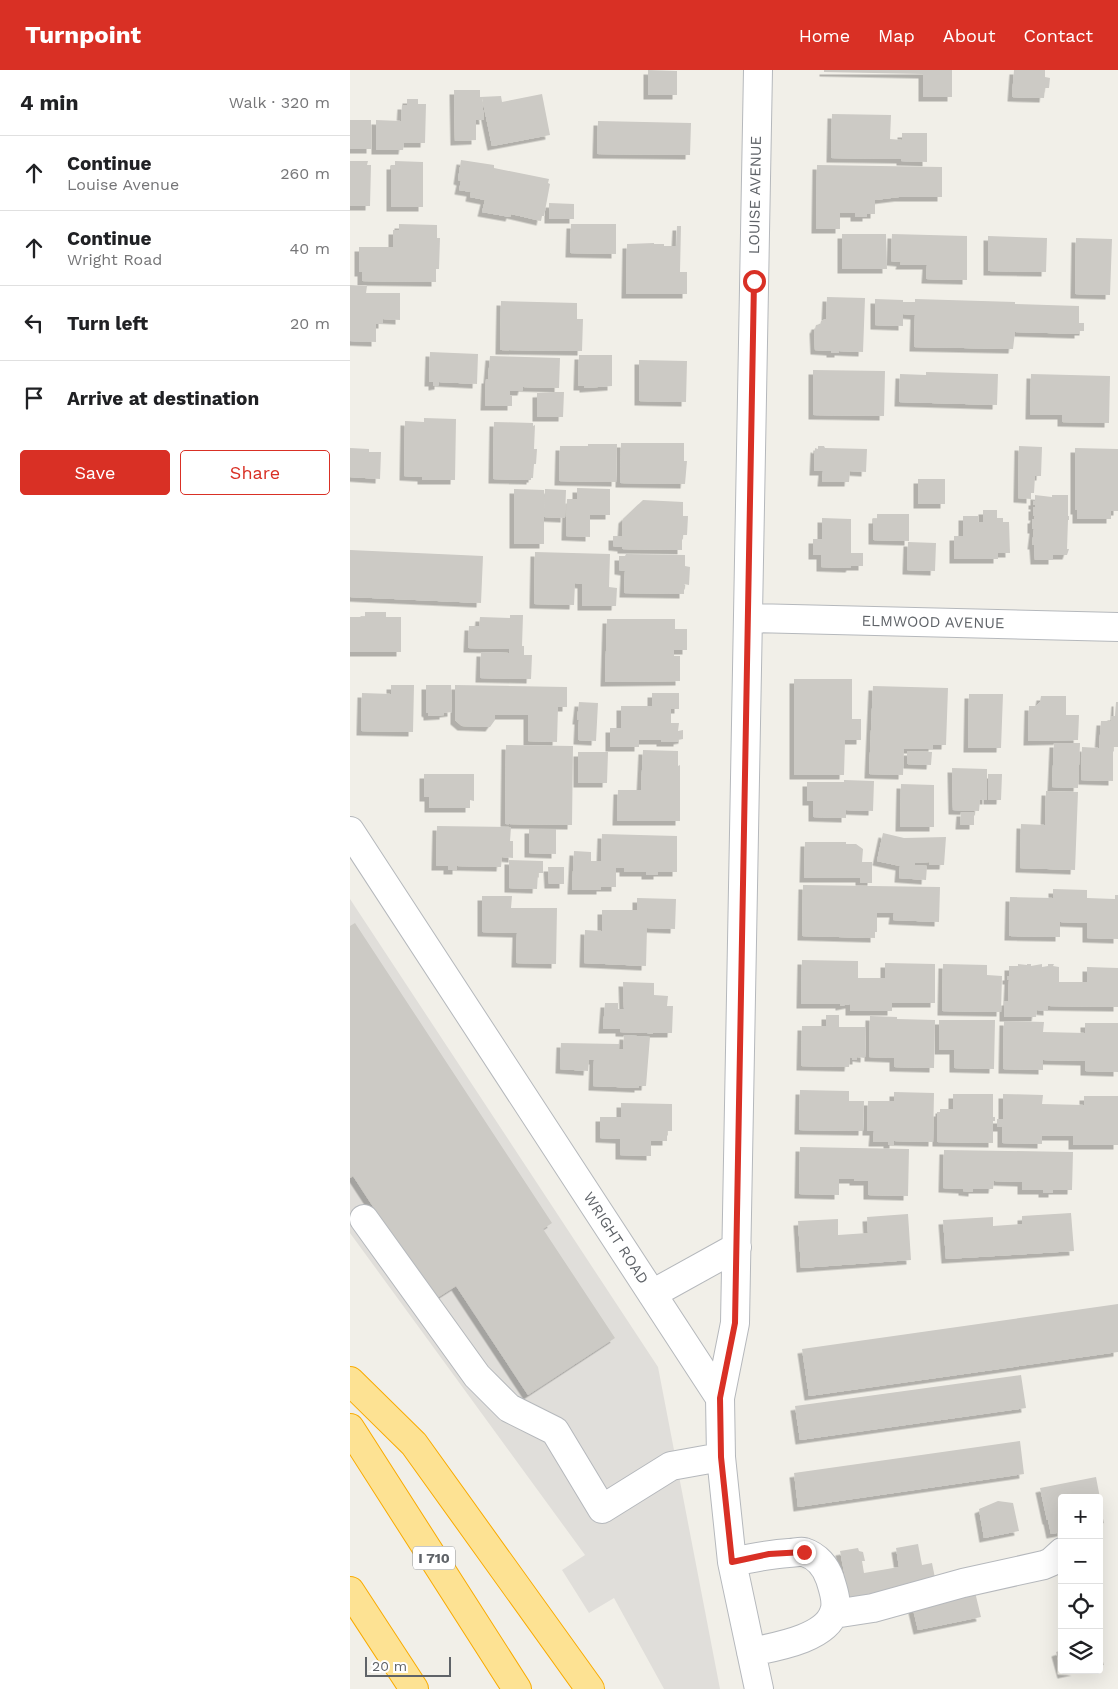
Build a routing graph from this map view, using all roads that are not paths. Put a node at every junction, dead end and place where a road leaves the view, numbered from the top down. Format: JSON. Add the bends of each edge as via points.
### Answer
{"nodes":[{"id":1,"x":758,"y":70,"type":"edge"},
{"id":2,"x":748,"y":618,"type":"junction"},
{"id":3,"x":1118,"y":627,"type":"edge"},
{"id":4,"x":350,"y":831,"type":"edge"},
{"id":5,"x":364,"y":1219,"type":"dead end"},
{"id":6,"x":737,"y":1247,"type":"junction"},
{"id":7,"x":652,"y":1294,"type":"junction"},
{"id":8,"x":350,"y":1381,"type":"edge"},
{"id":9,"x":720,"y":1398,"type":"junction"},
{"id":10,"x":350,"y":1428,"type":"edge"},
{"id":11,"x":721,"y":1457,"type":"junction"},
{"id":12,"x":1058,"y":1556,"type":"edge"},
{"id":13,"x":732,"y":1562,"type":"junction"},
{"id":14,"x":350,"y":1591,"type":"edge"},
{"id":15,"x":834,"y":1614,"type":"junction"},
{"id":16,"x":751,"y":1652,"type":"junction"},
{"id":17,"x":414,"y":1689,"type":"edge"},
{"id":18,"x":517,"y":1689,"type":"edge"},
{"id":19,"x":590,"y":1689,"type":"edge"},
{"id":20,"x":759,"y":1689,"type":"edge"}],
"edges":[{"from":1,"to":2,"type":"street","name":"LOUISE AVENUE"},
{"from":2,"to":3,"type":"street","name":"ELMWOOD AVENUE"},
{"from":2,"to":6,"type":"street","name":"LOUISE AVENUE"},
{"from":4,"to":7,"type":"street","name":"WRIGHT ROAD"},
{"from":5,"to":11,"type":"street","via":[[477,1376],[509,1408],[555,1431],[602,1509],[671,1466]]},
{"from":6,"to":7,"type":"street"},
{"from":6,"to":9,"type":"street","name":"LOUISE AVENUE","via":[[735,1323]]},
{"from":7,"to":9,"type":"street","name":"WRIGHT ROAD"},
{"from":8,"to":19,"type":"highway","via":[[414,1444]]},
{"from":9,"to":11,"type":"street"},
{"from":10,"to":18,"type":"highway","number":"I 710"},
{"from":11,"to":13,"type":"street"},
{"from":12,"to":15,"type":"street","via":[[1044,1565],[873,1608]]},
{"from":13,"to":15,"type":"street","via":[[769,1554],[804,1552],[811,1555],[818,1559],[828,1574],[836,1603]]},
{"from":13,"to":16,"type":"street"},
{"from":14,"to":17,"type":"highway"},
{"from":15,"to":16,"type":"street","via":[[824,1627],[812,1634],[790,1644]]},
{"from":16,"to":20,"type":"street"}]}
